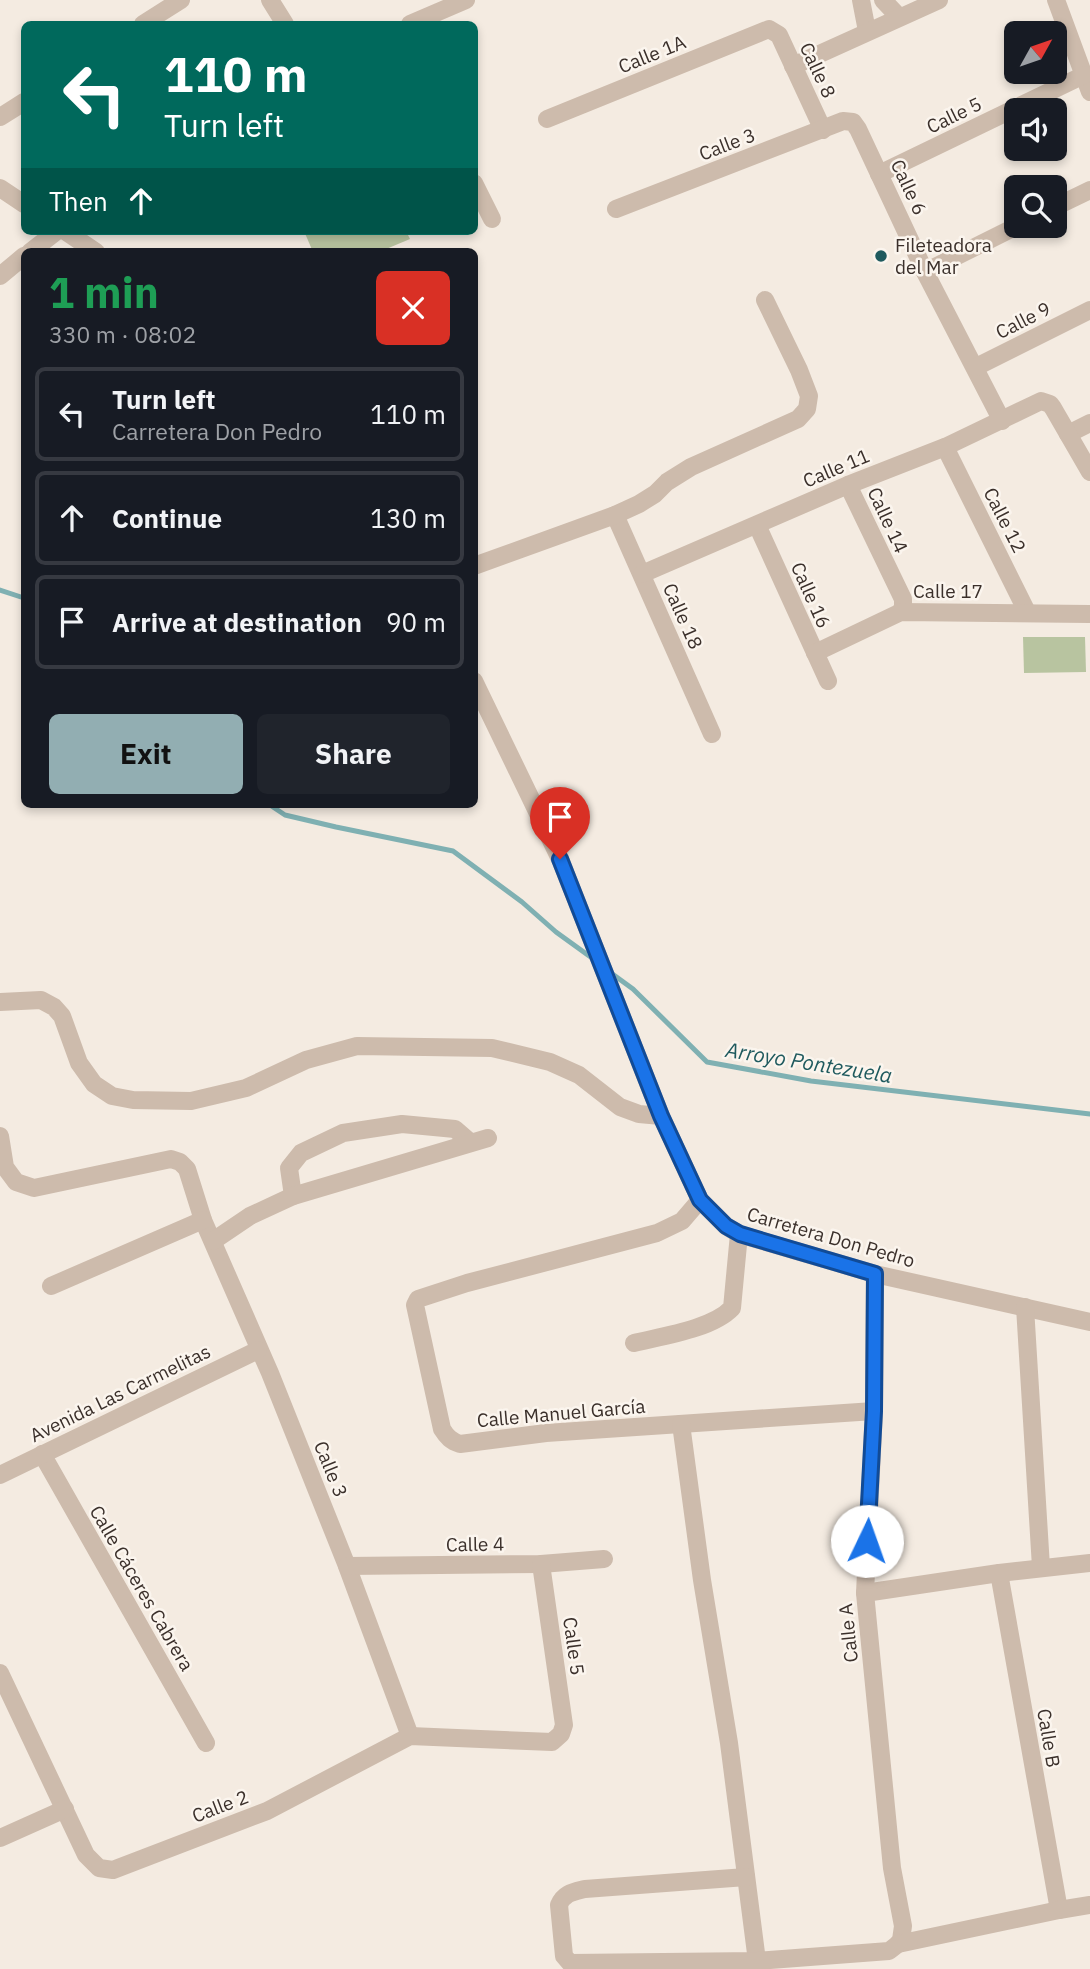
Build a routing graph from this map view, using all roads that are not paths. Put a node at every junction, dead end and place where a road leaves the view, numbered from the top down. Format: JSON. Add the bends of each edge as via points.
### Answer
{"nodes":[{"id":1,"x":181,"y":0,"type":"edge"},
{"id":2,"x":270,"y":0,"type":"edge"},
{"id":3,"x":466,"y":0,"type":"edge"},
{"id":4,"x":861,"y":0,"type":"edge"},
{"id":5,"x":883,"y":0,"type":"edge"},
{"id":6,"x":939,"y":0,"type":"edge"},
{"id":7,"x":1056,"y":0,"type":"edge"},
{"id":8,"x":899,"y":17,"type":"junction"},
{"id":9,"x":148,"y":21,"type":"edge"},
{"id":10,"x":283,"y":21,"type":"edge"},
{"id":11,"x":417,"y":21,"type":"edge"},
{"id":12,"x":772,"y":30,"type":"joint"},
{"id":13,"x":867,"y":31,"type":"junction"},
{"id":14,"x":793,"y":66,"type":"junction"},
{"id":15,"x":1087,"y":84,"type":"edge"},
{"id":16,"x":21,"y":104,"type":"edge"},
{"id":17,"x":0,"y":117,"type":"edge"},
{"id":18,"x":547,"y":119,"type":"dead end"},
{"id":19,"x":853,"y":122,"type":"joint"},
{"id":20,"x":823,"y":130,"type":"junction"},
{"id":21,"x":879,"y":174,"type":"junction"},
{"id":22,"x":1090,"y":190,"type":"edge"},
{"id":23,"x":478,"y":191,"type":"edge"},
{"id":24,"x":1067,"y":201,"type":"edge"},
{"id":25,"x":616,"y":209,"type":"dead end"},
{"id":26,"x":492,"y":219,"type":"dead end"},
{"id":27,"x":1004,"y":232,"type":"edge"},
{"id":28,"x":52,"y":235,"type":"edge"},
{"id":29,"x":71,"y":235,"type":"edge"},
{"id":30,"x":35,"y":248,"type":"edge"},
{"id":31,"x":90,"y":248,"type":"edge"},
{"id":32,"x":21,"y":259,"type":"edge"},
{"id":33,"x":925,"y":271,"type":"junction"},
{"id":34,"x":0,"y":276,"type":"edge"},
{"id":35,"x":765,"y":300,"type":"dead end"},
{"id":36,"x":1090,"y":310,"type":"edge"},
{"id":37,"x":976,"y":367,"type":"junction"},
{"id":38,"x":1002,"y":421,"type":"junction"},
{"id":39,"x":1090,"y":423,"type":"edge"},
{"id":40,"x":1068,"y":434,"type":"junction"},
{"id":41,"x":945,"y":447,"type":"junction"},
{"id":42,"x":1090,"y":472,"type":"edge"},
{"id":43,"x":848,"y":485,"type":"junction"},
{"id":44,"x":615,"y":514,"type":"junction"},
{"id":45,"x":757,"y":525,"type":"junction"},
{"id":46,"x":478,"y":565,"type":"edge"},
{"id":47,"x":642,"y":574,"type":"junction"},
{"id":48,"x":901,"y":612,"type":"junction"},
{"id":49,"x":1027,"y":612,"type":"junction"},
{"id":50,"x":1090,"y":614,"type":"edge"},
{"id":51,"x":815,"y":653,"type":"junction"},
{"id":52,"x":828,"y":681,"type":"dead end"},
{"id":53,"x":478,"y":689,"type":"edge"},
{"id":54,"x":712,"y":734,"type":"dead end"},
{"id":55,"x":0,"y":1002,"type":"edge"},
{"id":56,"x":661,"y":1116,"type":"junction"},
{"id":57,"x":0,"y":1136,"type":"edge"},
{"id":58,"x":293,"y":1196,"type":"junction"},
{"id":59,"x":700,"y":1200,"type":"junction"},
{"id":60,"x":203,"y":1220,"type":"junction"},
{"id":61,"x":740,"y":1234,"type":"junction"},
{"id":62,"x":213,"y":1241,"type":"junction"},
{"id":63,"x":875,"y":1274,"type":"junction"},
{"id":64,"x":51,"y":1286,"type":"dead end"},
{"id":65,"x":1025,"y":1307,"type":"junction"},
{"id":66,"x":1090,"y":1322,"type":"edge"},
{"id":67,"x":634,"y":1343,"type":"dead end"},
{"id":68,"x":258,"y":1350,"type":"junction"},
{"id":69,"x":874,"y":1411,"type":"junction"},
{"id":70,"x":681,"y":1424,"type":"junction"},
{"id":71,"x":42,"y":1454,"type":"junction"},
{"id":72,"x":0,"y":1475,"type":"edge"},
{"id":73,"x":604,"y":1559,"type":"dead end"},
{"id":74,"x":1090,"y":1563,"type":"edge"},
{"id":75,"x":541,"y":1564,"type":"junction"},
{"id":76,"x":347,"y":1566,"type":"junction"},
{"id":77,"x":1041,"y":1567,"type":"junction"},
{"id":78,"x":999,"y":1573,"type":"junction"},
{"id":79,"x":865,"y":1593,"type":"junction"},
{"id":80,"x":0,"y":1672,"type":"edge"},
{"id":81,"x":410,"y":1736,"type":"junction"},
{"id":82,"x":206,"y":1743,"type":"dead end"},
{"id":83,"x":65,"y":1810,"type":"junction"},
{"id":84,"x":0,"y":1838,"type":"edge"},
{"id":85,"x":746,"y":1877,"type":"junction"},
{"id":86,"x":1090,"y":1905,"type":"edge"},
{"id":87,"x":1059,"y":1910,"type":"junction"},
{"id":88,"x":898,"y":1944,"type":"junction"},
{"id":89,"x":757,"y":1961,"type":"junction"},
{"id":90,"x":798,"y":1963,"type":"edge"}],
"edges":[{"from":1,"to":9,"type":"street"},
{"from":2,"to":10,"type":"street"},
{"from":3,"to":11,"type":"street"},
{"from":4,"to":13,"type":"street"},
{"from":5,"to":8,"type":"street"},
{"from":6,"to":8,"type":"street"},
{"from":7,"to":15,"type":"street"},
{"from":8,"to":13,"type":"street"},
{"from":12,"to":14,"type":"street","name":"Calle 8","via":[[779,35]]},
{"from":12,"to":18,"type":"street","name":"Calle 1A"},
{"from":13,"to":14,"type":"street"},
{"from":14,"to":20,"type":"street","name":"Calle 8"},
{"from":15,"to":21,"type":"street","name":"Calle 5"},
{"from":16,"to":17,"type":"street"},
{"from":19,"to":20,"type":"street","name":"Calle 3"},
{"from":19,"to":21,"type":"street","name":"Calle 6"},
{"from":20,"to":25,"type":"street","name":"Calle 3"},
{"from":21,"to":33,"type":"street","name":"Calle 6"},
{"from":22,"to":24,"type":"street"},
{"from":23,"to":26,"type":"street"},
{"from":27,"to":33,"type":"street"},
{"from":28,"to":30,"type":"street"},
{"from":29,"to":31,"type":"street"},
{"from":32,"to":34,"type":"street"},
{"from":33,"to":37,"type":"street","name":"Calle 6"},
{"from":35,"to":44,"type":"street","via":[[807,389],[807,409],[794,423],[691,467],[639,504]]},
{"from":36,"to":37,"type":"street","name":"Calle 9"},
{"from":37,"to":38,"type":"street","name":"Calle 6"},
{"from":38,"to":40,"type":"street","name":"Calle 11","via":[[1045,402],[1054,408]]},
{"from":38,"to":41,"type":"street","name":"Calle 11"},
{"from":39,"to":40,"type":"street"},
{"from":40,"to":42,"type":"street"},
{"from":41,"to":43,"type":"street","name":"Calle 11"},
{"from":41,"to":49,"type":"street","name":"Calle 12"},
{"from":43,"to":45,"type":"street","name":"Calle 11"},
{"from":43,"to":48,"type":"street","name":"Calle 14","via":[[903,599]]},
{"from":44,"to":46,"type":"street"},
{"from":44,"to":47,"type":"street","name":"Calle 18"},
{"from":45,"to":47,"type":"street","name":"Calle 11"},
{"from":45,"to":51,"type":"street","name":"Calle 16"},
{"from":47,"to":54,"type":"street","name":"Calle 18"},
{"from":48,"to":49,"type":"street","name":"Calle 17"},
{"from":48,"to":51,"type":"street","name":"Calle 17"},
{"from":49,"to":50,"type":"street","name":"Calle 17"},
{"from":51,"to":52,"type":"street","name":"Calle 16"},
{"from":53,"to":56,"type":"street","name":"Carretera Don Pedro","via":[[560,859]]},
{"from":55,"to":56,"type":"street","via":[[41,1000],[54,1007],[62,1016],[79,1063],[94,1084],[112,1096],[133,1100],[191,1101],[246,1088],[306,1059],[357,1046],[492,1048],[550,1062],[579,1075],[620,1107]]},
{"from":56,"to":59,"type":"street","name":"Carretera Don Pedro"},
{"from":57,"to":60,"type":"street","name":"Calle 3","via":[[5,1167],[16,1182],[34,1188],[171,1160],[180,1162],[187,1169]]},
{"from":58,"to":58,"type":"street","via":[[479,1140],[455,1129],[402,1124],[343,1133],[301,1153],[289,1168]]},
{"from":58,"to":62,"type":"street","via":[[250,1216]]},
{"from":59,"to":61,"type":"street","name":"Carretera Don Pedro"},
{"from":59,"to":70,"type":"street","name":"Calle Manuel García","via":[[682,1221],[657,1233],[467,1283],[418,1299],[415,1305],[442,1429],[454,1442]]},
{"from":60,"to":62,"type":"street","name":"Calle 3"},
{"from":60,"to":64,"type":"street"},
{"from":61,"to":63,"type":"street","name":"Carretera Don Pedro"},
{"from":61,"to":67,"type":"street","via":[[732,1308],[725,1316]]},
{"from":62,"to":68,"type":"street","name":"Calle 3"},
{"from":63,"to":65,"type":"street","name":"Carretera Don Pedro"},
{"from":63,"to":69,"type":"street","name":"Calle A"},
{"from":65,"to":66,"type":"street","name":"Carretera Don Pedro"},
{"from":65,"to":77,"type":"street"},
{"from":68,"to":71,"type":"street","name":"Avenida Las Carmelitas"},
{"from":68,"to":76,"type":"street","name":"Calle 3"},
{"from":69,"to":70,"type":"street","name":"Calle Manuel García"},
{"from":69,"to":79,"type":"street","name":"Calle A"},
{"from":70,"to":85,"type":"street"},
{"from":71,"to":72,"type":"street","name":"Avenida Las Carmelitas"},
{"from":71,"to":82,"type":"street","name":"Calle Cáceres Cabrera"},
{"from":73,"to":75,"type":"street","name":"Calle 4"},
{"from":74,"to":77,"type":"street"},
{"from":75,"to":76,"type":"street","name":"Calle 4"},
{"from":75,"to":81,"type":"street","name":"Calle 5","via":[[564,1725],[561,1734],[552,1742]]},
{"from":76,"to":81,"type":"street","name":"Calle 3"},
{"from":77,"to":78,"type":"street"},
{"from":78,"to":79,"type":"street"},
{"from":78,"to":87,"type":"street","name":"Calle B"},
{"from":79,"to":88,"type":"street","name":"Calle A","via":[[892,1868],[903,1926]]},
{"from":80,"to":83,"type":"street","name":"Calle 2"},
{"from":81,"to":83,"type":"street","name":"Calle 2","via":[[267,1811],[113,1870],[99,1868],[86,1855]]},
{"from":83,"to":84,"type":"street"},
{"from":85,"to":89,"type":"street"},
{"from":85,"to":89,"type":"street","via":[[569,1893],[559,1905],[564,1956],[570,1963]]},
{"from":86,"to":87,"type":"street"},
{"from":87,"to":88,"type":"street"},
{"from":88,"to":90,"type":"street","via":[[889,1951]]},
{"from":89,"to":90,"type":"street"}]}
